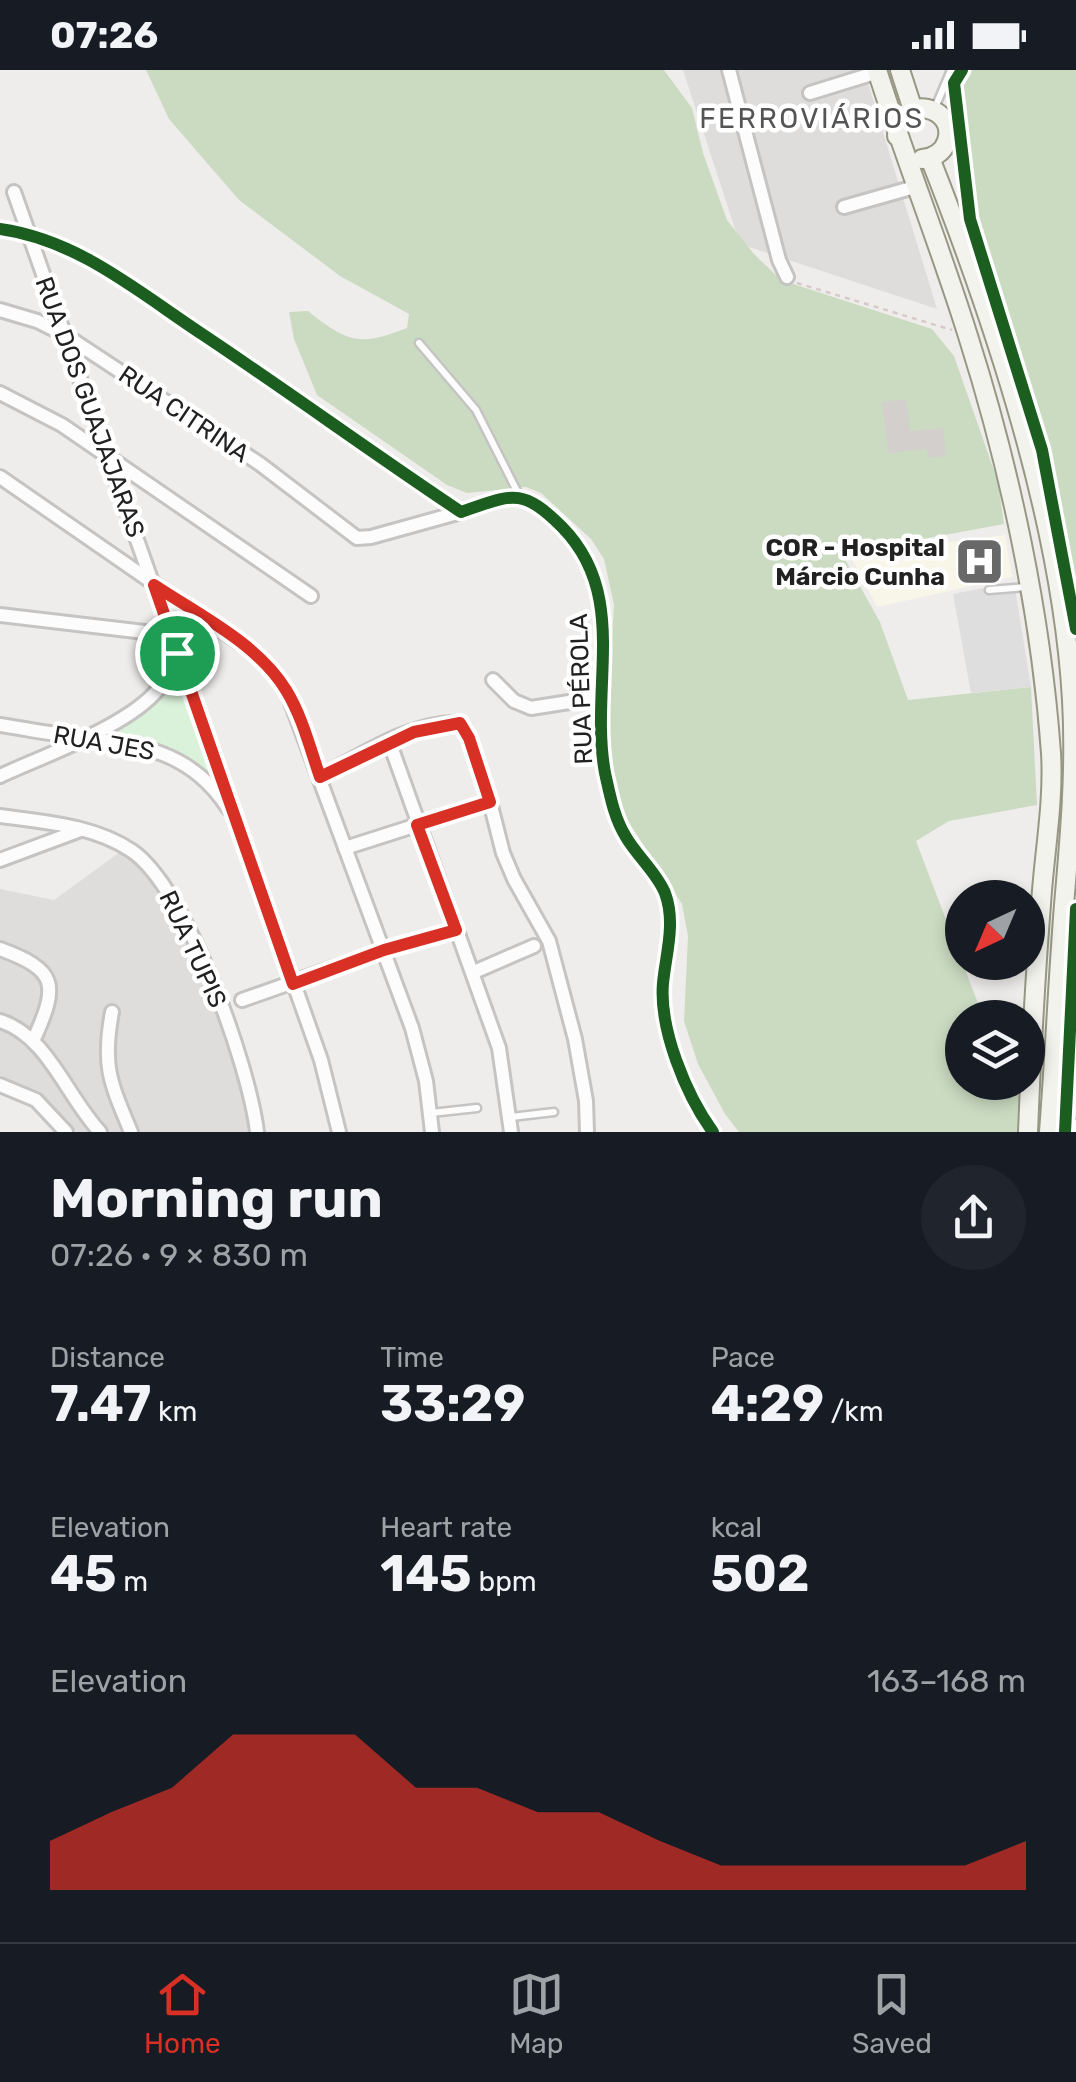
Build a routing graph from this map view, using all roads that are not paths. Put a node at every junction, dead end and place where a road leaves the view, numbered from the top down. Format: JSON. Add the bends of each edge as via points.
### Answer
{"nodes":[{"id":1,"x":729,"y":70,"type":"edge"},
{"id":2,"x":900,"y":70,"type":"edge"},
{"id":3,"x":951,"y":70,"type":"edge"},
{"id":4,"x":877,"y":71,"type":"edge"},
{"id":5,"x":810,"y":94,"type":"dead end"},
{"id":6,"x":913,"y":110,"type":"junction"},
{"id":7,"x":934,"y":110,"type":"junction"},
{"id":8,"x":900,"y":144,"type":"junction"},
{"id":9,"x":930,"y":158,"type":"junction"},
{"id":10,"x":918,"y":186,"type":"junction"},
{"id":11,"x":14,"y":192,"type":"dead end"},
{"id":12,"x":844,"y":207,"type":"dead end"},
{"id":13,"x":0,"y":228,"type":"edge"},
{"id":14,"x":27,"y":232,"type":"junction"},
{"id":15,"x":787,"y":277,"type":"road end"},
{"id":16,"x":0,"y":310,"type":"edge"},
{"id":17,"x":65,"y":335,"type":"junction"},
{"id":18,"x":419,"y":343,"type":"dead end"},
{"id":19,"x":0,"y":394,"type":"edge"},
{"id":20,"x":104,"y":453,"type":"junction"},
{"id":21,"x":0,"y":477,"type":"edge"},
{"id":22,"x":520,"y":496,"type":"junction"},
{"id":23,"x":461,"y":512,"type":"junction"},
{"id":24,"x":154,"y":585,"type":"junction"},
{"id":25,"x":1028,"y":587,"type":"junction"},
{"id":26,"x":989,"y":590,"type":"dead end"},
{"id":27,"x":311,"y":596,"type":"dead end"},
{"id":28,"x":0,"y":615,"type":"edge"},
{"id":29,"x":170,"y":635,"type":"junction"},
{"id":30,"x":177,"y":653,"type":"junction"},
{"id":31,"x":493,"y":680,"type":"dead end"},
{"id":32,"x":601,"y":697,"type":"junction"},
{"id":33,"x":0,"y":724,"type":"edge"},
{"id":34,"x":82,"y":738,"type":"junction"},
{"id":35,"x":389,"y":741,"type":"junction"},
{"id":36,"x":0,"y":776,"type":"edge"},
{"id":37,"x":320,"y":777,"type":"junction"},
{"id":38,"x":0,"y":816,"type":"edge"},
{"id":39,"x":238,"y":824,"type":"junction"},
{"id":40,"x":417,"y":825,"type":"junction"},
{"id":41,"x":78,"y":830,"type":"junction"},
{"id":42,"x":345,"y":848,"type":"junction"},
{"id":43,"x":0,"y":860,"type":"edge"},
{"id":44,"x":1043,"y":880,"type":"edge"},
{"id":45,"x":1045,"y":902,"type":"edge"},
{"id":46,"x":1070,"y":905,"type":"edge"},
{"id":47,"x":456,"y":930,"type":"junction"},
{"id":48,"x":534,"y":946,"type":"dead end"},
{"id":49,"x":0,"y":948,"type":"edge"},
{"id":50,"x":384,"y":950,"type":"junction"},
{"id":51,"x":474,"y":972,"type":"junction"},
{"id":52,"x":1037,"y":980,"type":"edge"},
{"id":53,"x":293,"y":984,"type":"junction"},
{"id":54,"x":242,"y":1000,"type":"dead end"},
{"id":55,"x":112,"y":1012,"type":"dead end"},
{"id":56,"x":0,"y":1021,"type":"edge"},
{"id":57,"x":34,"y":1038,"type":"junction"},
{"id":58,"x":0,"y":1085,"type":"edge"},
{"id":59,"x":477,"y":1108,"type":"dead end"},
{"id":60,"x":554,"y":1112,"type":"dead end"},
{"id":61,"x":430,"y":1113,"type":"junction"},
{"id":62,"x":510,"y":1117,"type":"junction"},
{"id":63,"x":1076,"y":1126,"type":"edge"},
{"id":64,"x":1050,"y":1127,"type":"edge"},
{"id":65,"x":66,"y":1132,"type":"edge"},
{"id":66,"x":100,"y":1132,"type":"edge"},
{"id":67,"x":131,"y":1132,"type":"edge"},
{"id":68,"x":257,"y":1132,"type":"edge"},
{"id":69,"x":339,"y":1132,"type":"edge"},
{"id":70,"x":432,"y":1132,"type":"edge"},
{"id":71,"x":512,"y":1132,"type":"edge"},
{"id":72,"x":587,"y":1132,"type":"edge"},
{"id":73,"x":713,"y":1132,"type":"edge"},
{"id":74,"x":1028,"y":1132,"type":"edge"}],
"edges":[{"from":1,"to":15,"type":"street"},
{"from":2,"to":6,"type":"main road"},
{"from":3,"to":7,"type":"lane"},
{"from":4,"to":5,"type":"street"},
{"from":4,"to":8,"type":"main road"},
{"from":6,"to":7,"type":"main road"},
{"from":6,"to":8,"type":"main road","via":[[900,121]]},
{"from":7,"to":9,"type":"main road","via":[[948,136]]},
{"from":8,"to":9,"type":"main road","via":[[916,158]]},
{"from":8,"to":10,"type":"main road"},
{"from":9,"to":46,"type":"main road","via":[[1034,475],[1060,609],[1072,697]]},
{"from":10,"to":12,"type":"street"},
{"from":10,"to":25,"type":"main road","via":[[1008,478]]},
{"from":11,"to":14,"type":"street","name":"RUA DOS GUAJAJARAS"},
{"from":13,"to":14,"type":"street"},
{"from":14,"to":17,"type":"street","name":"RUA DOS GUAJAJARAS"},
{"from":14,"to":23,"type":"street","via":[[100,266]]},
{"from":16,"to":17,"type":"street","name":"RUA CITRINA"},
{"from":17,"to":20,"type":"street","name":"RUA DOS GUAJAJARAS"},
{"from":17,"to":23,"type":"street","name":"RUA CITRINA","via":[[260,464],[357,538]]},
{"from":18,"to":22,"type":"lane","via":[[476,410]]},
{"from":19,"to":20,"type":"street"},
{"from":20,"to":24,"type":"street","name":"RUA DOS GUAJAJARAS"},
{"from":20,"to":27,"type":"street"},
{"from":21,"to":24,"type":"street"},
{"from":22,"to":23,"type":"street"},
{"from":22,"to":32,"type":"street","name":"RUA PÉROLA","via":[[552,517],[592,566],[603,624]]},
{"from":24,"to":29,"type":"street","name":"RUA DOS GUAJAJARAS"},
{"from":24,"to":37,"type":"street","via":[[275,674]]},
{"from":25,"to":26,"type":"lane"},
{"from":25,"to":44,"type":"main road","via":[[1051,757]]},
{"from":28,"to":29,"type":"street"},
{"from":29,"to":30,"type":"street","name":"RUA DOS GUAJAJARAS"},
{"from":30,"to":34,"type":"street","via":[[143,704]]},
{"from":30,"to":39,"type":"street","name":"RUA DOS GUAJAJARAS"},
{"from":31,"to":32,"type":"street","via":[[531,708]]},
{"from":32,"to":73,"type":"street","name":"RUA PÉROLA","via":[[613,809],[664,889],[669,909],[662,987],[673,1044],[691,1098]]},
{"from":33,"to":34,"type":"street","name":"RUA JES"},
{"from":34,"to":36,"type":"street"},
{"from":34,"to":39,"type":"street","name":"RUA JES","via":[[165,753],[204,779]]},
{"from":35,"to":37,"type":"street"},
{"from":35,"to":40,"type":"street"},
{"from":35,"to":72,"type":"street","via":[[460,723],[469,738],[514,879],[550,941],[575,1039]]},
{"from":37,"to":42,"type":"street"},
{"from":38,"to":41,"type":"street","name":"RUA TUPIS"},
{"from":39,"to":53,"type":"street","name":"RUA DOS GUAJAJARAS"},
{"from":40,"to":42,"type":"street"},
{"from":40,"to":47,"type":"street"},
{"from":41,"to":43,"type":"street"},
{"from":41,"to":68,"type":"street","name":"RUA TUPIS","via":[[129,849],[170,891],[248,1077]]},
{"from":42,"to":50,"type":"street"},
{"from":45,"to":46,"type":"main road"},
{"from":46,"to":64,"type":"main road"},
{"from":47,"to":50,"type":"street"},
{"from":47,"to":51,"type":"street"},
{"from":48,"to":51,"type":"street"},
{"from":49,"to":57,"type":"street","via":[[30,960],[46,978],[50,992]]},
{"from":50,"to":53,"type":"street"},
{"from":50,"to":61,"type":"street","via":[[412,1028]]},
{"from":51,"to":62,"type":"street","via":[[499,1048]]},
{"from":52,"to":74,"type":"main road"},
{"from":53,"to":54,"type":"street"},
{"from":53,"to":69,"type":"street","name":"RUA DOS GUAJAJARAS","via":[[322,1060]]},
{"from":55,"to":67,"type":"street","via":[[108,1072]]},
{"from":56,"to":57,"type":"street"},
{"from":57,"to":66,"type":"street"},
{"from":58,"to":65,"type":"street","via":[[36,1100]]},
{"from":59,"to":61,"type":"lane"},
{"from":60,"to":62,"type":"lane"},
{"from":61,"to":70,"type":"street"},
{"from":62,"to":71,"type":"street"},
{"from":63,"to":64,"type":"street"}]}
